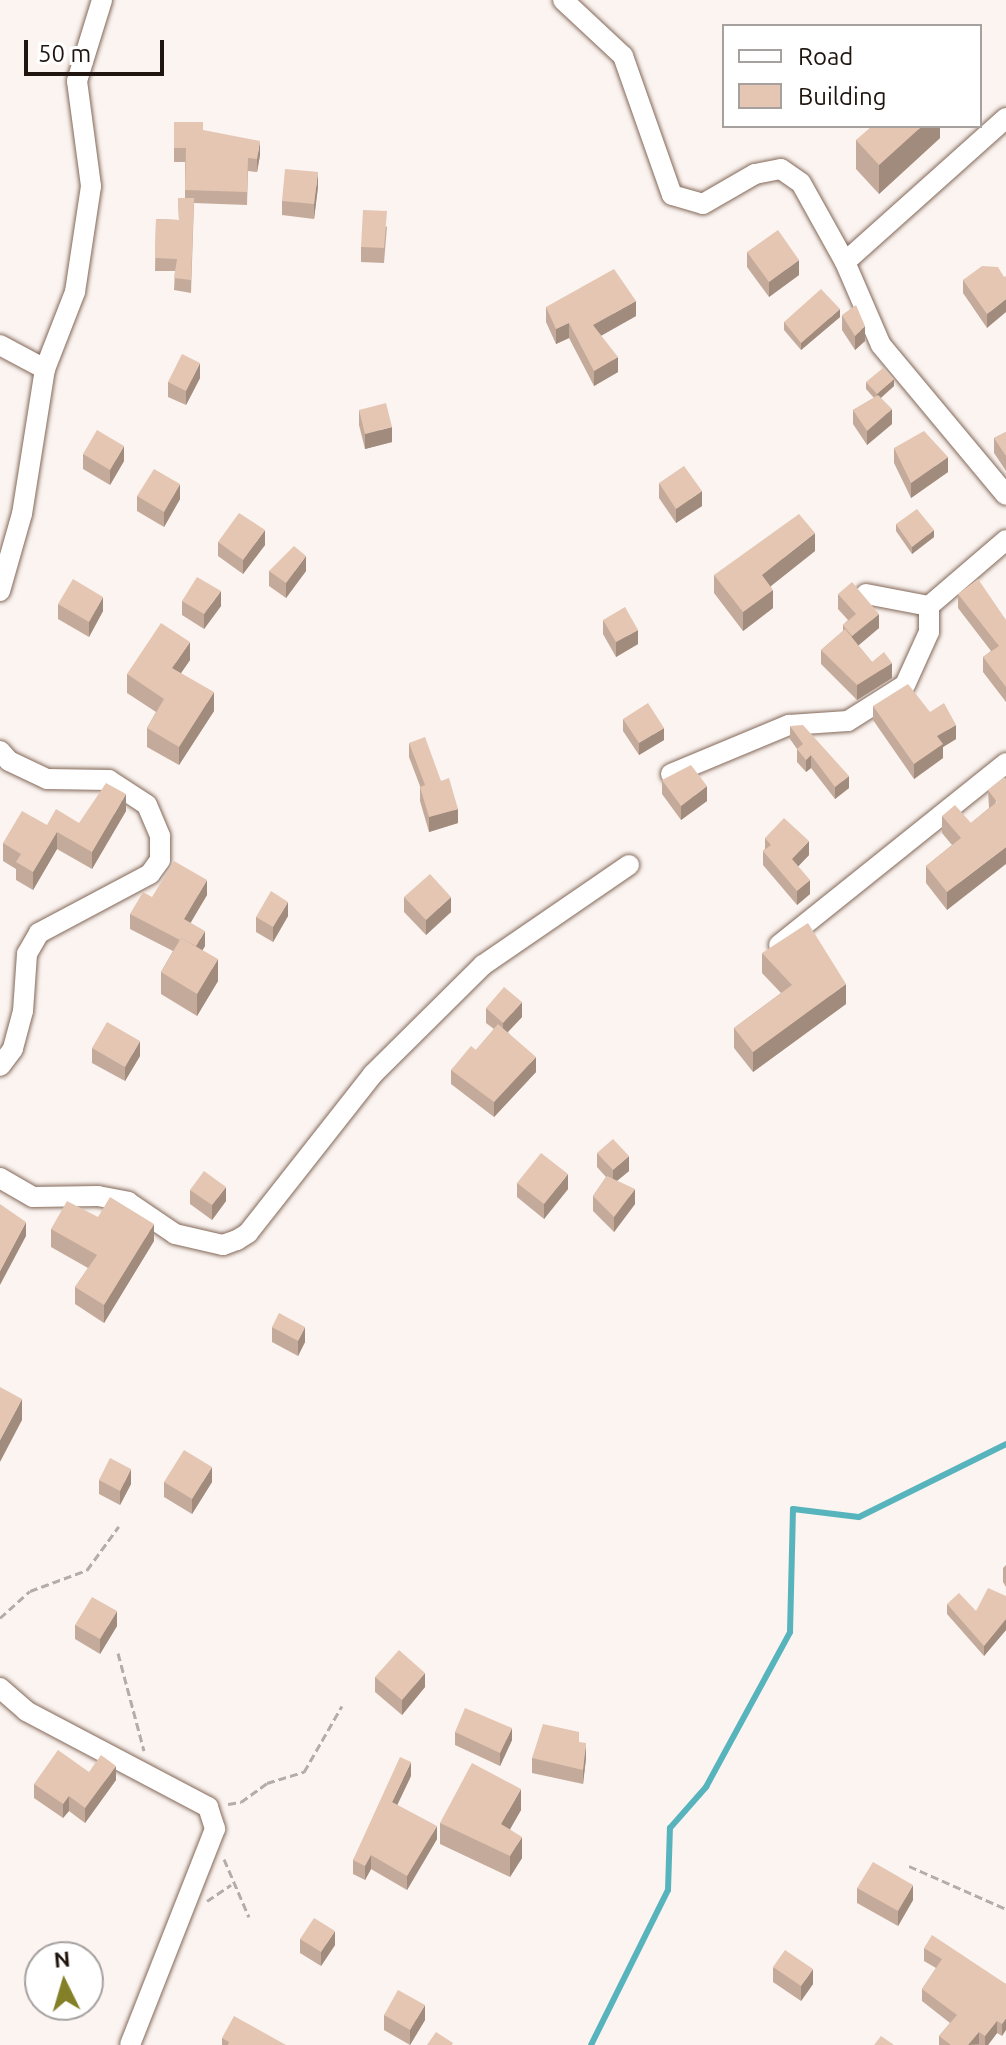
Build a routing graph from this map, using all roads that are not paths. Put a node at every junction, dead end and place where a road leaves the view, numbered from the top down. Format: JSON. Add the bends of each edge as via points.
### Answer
{"nodes":[{"id":1,"x":102,"y":0,"type":"edge"},
{"id":2,"x":563,"y":0,"type":"edge"},
{"id":3,"x":1006,"y":118,"type":"edge"},
{"id":4,"x":845,"y":262,"type":"junction"},
{"id":5,"x":0,"y":345,"type":"edge"},
{"id":6,"x":45,"y":369,"type":"junction"},
{"id":7,"x":1006,"y":495,"type":"edge"},
{"id":8,"x":1006,"y":540,"type":"edge"},
{"id":9,"x":0,"y":591,"type":"edge"},
{"id":10,"x":866,"y":594,"type":"edge"},
{"id":11,"x":929,"y":606,"type":"junction"},
{"id":12,"x":0,"y":751,"type":"edge"},
{"id":13,"x":1006,"y":763,"type":"edge"},
{"id":14,"x":671,"y":774,"type":"edge"},
{"id":15,"x":629,"y":865,"type":"dead end"},
{"id":16,"x":772,"y":950,"type":"edge"},
{"id":17,"x":0,"y":1066,"type":"edge"},
{"id":18,"x":0,"y":1178,"type":"edge"},
{"id":19,"x":0,"y":1688,"type":"edge"},
{"id":20,"x":130,"y":2045,"type":"edge"}],
"edges":[{"from":1,"to":6,"type":"street","via":[[77,81],[91,186],[75,292]]},
{"from":2,"to":4,"type":"street","via":[[623,56],[672,195],[703,204],[755,174],[781,169],[801,183]]},
{"from":3,"to":4,"type":"street"},
{"from":4,"to":7,"type":"street","via":[[881,345]]},
{"from":5,"to":6,"type":"street"},
{"from":6,"to":9,"type":"street","via":[[22,514]]},
{"from":8,"to":11,"type":"street"},
{"from":10,"to":11,"type":"street"},
{"from":11,"to":14,"type":"street","via":[[929,632],[905,685],[848,721],[789,725]]},
{"from":12,"to":17,"type":"street","via":[[47,779],[109,780],[147,805],[160,836],[160,860],[150,874],[39,933],[27,954],[23,1011],[13,1049]]},
{"from":13,"to":16,"type":"street"},
{"from":15,"to":18,"type":"street","via":[[483,965],[373,1074],[248,1233],[237,1240],[223,1245],[175,1234],[128,1202],[98,1196],[33,1197]]},
{"from":19,"to":20,"type":"street","via":[[26,1711],[208,1807],[215,1829]]}]}
